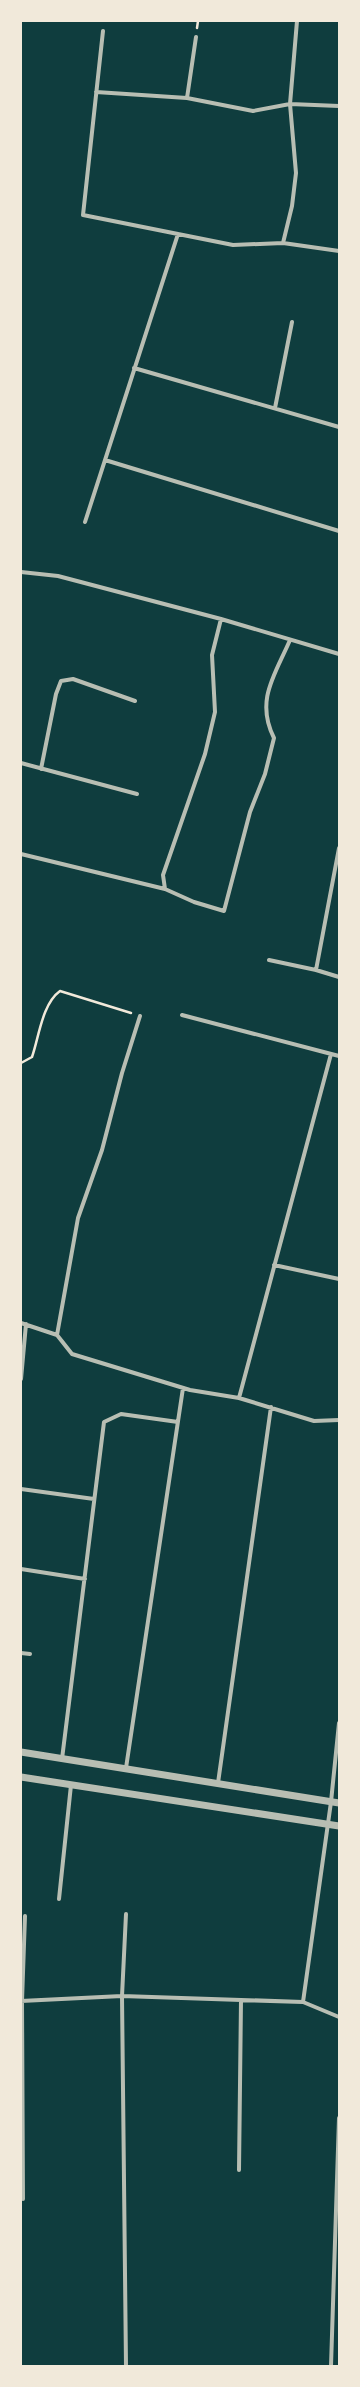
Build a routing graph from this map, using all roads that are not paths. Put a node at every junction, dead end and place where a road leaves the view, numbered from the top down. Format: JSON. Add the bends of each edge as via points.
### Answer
{"nodes":[{"id":1,"x":297,"y":21,"type":"edge"},
{"id":2,"x":103,"y":31,"type":"dead end"},
{"id":3,"x":196,"y":37,"type":"dead end"},
{"id":4,"x":96,"y":92,"type":"junction"},
{"id":5,"x":187,"y":98,"type":"junction"},
{"id":6,"x":290,"y":104,"type":"junction"},
{"id":7,"x":339,"y":106,"type":"edge"},
{"id":8,"x":178,"y":234,"type":"junction"},
{"id":9,"x":283,"y":243,"type":"junction"},
{"id":10,"x":339,"y":251,"type":"edge"},
{"id":11,"x":292,"y":322,"type":"dead end"},
{"id":12,"x":134,"y":368,"type":"junction"},
{"id":13,"x":275,"y":408,"type":"junction"},
{"id":14,"x":339,"y":427,"type":"edge"},
{"id":15,"x":105,"y":460,"type":"junction"},
{"id":16,"x":85,"y":522,"type":"dead end"},
{"id":17,"x":339,"y":531,"type":"edge"},
{"id":18,"x":21,"y":572,"type":"edge"},
{"id":19,"x":221,"y":619,"type":"junction"},
{"id":20,"x":290,"y":640,"type":"junction"},
{"id":21,"x":339,"y":654,"type":"edge"},
{"id":22,"x":135,"y":701,"type":"dead end"},
{"id":23,"x":21,"y":764,"type":"edge"},
{"id":24,"x":41,"y":769,"type":"junction"},
{"id":25,"x":137,"y":794,"type":"dead end"},
{"id":26,"x":339,"y":848,"type":"edge"},
{"id":27,"x":21,"y":854,"type":"edge"},
{"id":28,"x":165,"y":889,"type":"junction"},
{"id":29,"x":269,"y":960,"type":"dead end"},
{"id":30,"x":316,"y":970,"type":"junction"},
{"id":31,"x":339,"y":977,"type":"edge"},
{"id":32,"x":182,"y":1015,"type":"dead end"},
{"id":33,"x":140,"y":1016,"type":"road end"},
{"id":34,"x":331,"y":1054,"type":"junction"},
{"id":35,"x":339,"y":1056,"type":"edge"},
{"id":36,"x":274,"y":1265,"type":"junction"},
{"id":37,"x":339,"y":1279,"type":"edge"},
{"id":38,"x":21,"y":1323,"type":"edge"},
{"id":39,"x":26,"y":1324,"type":"junction"},
{"id":40,"x":57,"y":1335,"type":"junction"},
{"id":41,"x":21,"y":1380,"type":"edge"},
{"id":42,"x":183,"y":1388,"type":"junction"},
{"id":43,"x":238,"y":1398,"type":"junction"},
{"id":44,"x":271,"y":1408,"type":"junction"},
{"id":45,"x":339,"y":1420,"type":"edge"},
{"id":46,"x":178,"y":1422,"type":"junction"},
{"id":47,"x":21,"y":1489,"type":"edge"},
{"id":48,"x":94,"y":1499,"type":"junction"},
{"id":49,"x":21,"y":1569,"type":"edge"},
{"id":50,"x":85,"y":1579,"type":"junction"},
{"id":51,"x":21,"y":1653,"type":"edge"},
{"id":52,"x":30,"y":1654,"type":"dead end"},
{"id":53,"x":339,"y":1723,"type":"edge"},
{"id":54,"x":21,"y":1752,"type":"edge"},
{"id":55,"x":62,"y":1759,"type":"junction"},
{"id":56,"x":126,"y":1768,"type":"junction"},
{"id":57,"x":21,"y":1777,"type":"edge"},
{"id":58,"x":218,"y":1783,"type":"junction"},
{"id":59,"x":71,"y":1785,"type":"junction"},
{"id":60,"x":331,"y":1802,"type":"junction"},
{"id":61,"x":339,"y":1803,"type":"edge"},
{"id":62,"x":327,"y":1825,"type":"junction"},
{"id":63,"x":339,"y":1826,"type":"edge"},
{"id":64,"x":59,"y":1899,"type":"dead end"},
{"id":65,"x":126,"y":1914,"type":"dead end"},
{"id":66,"x":25,"y":1916,"type":"dead end"},
{"id":67,"x":122,"y":1996,"type":"junction"},
{"id":68,"x":241,"y":2000,"type":"junction"},
{"id":69,"x":22,"y":2001,"type":"edge"},
{"id":70,"x":302,"y":2002,"type":"junction"},
{"id":71,"x":339,"y":2017,"type":"edge"},
{"id":72,"x":339,"y":2118,"type":"edge"},
{"id":73,"x":239,"y":2170,"type":"dead end"},
{"id":74,"x":23,"y":2199,"type":"dead end"},
{"id":75,"x":126,"y":2366,"type":"edge"},
{"id":76,"x":331,"y":2366,"type":"edge"}],
"edges":[{"from":1,"to":6,"type":"street"},
{"from":2,"to":4,"type":"street"},
{"from":3,"to":5,"type":"street"},
{"from":4,"to":5,"type":"street"},
{"from":4,"to":8,"type":"street","via":[[83,215]]},
{"from":5,"to":6,"type":"street","via":[[253,111]]},
{"from":6,"to":7,"type":"street"},
{"from":6,"to":9,"type":"street","via":[[296,173],[292,206]]},
{"from":8,"to":9,"type":"street","via":[[233,245]]},
{"from":8,"to":12,"type":"street"},
{"from":9,"to":10,"type":"street"},
{"from":11,"to":13,"type":"street"},
{"from":12,"to":13,"type":"street"},
{"from":12,"to":15,"type":"street"},
{"from":13,"to":14,"type":"street"},
{"from":15,"to":16,"type":"street"},
{"from":15,"to":17,"type":"street"},
{"from":18,"to":19,"type":"street","via":[[58,576]]},
{"from":19,"to":20,"type":"street"},
{"from":19,"to":28,"type":"street","via":[[212,654],[215,712],[205,754],[165,868]]},
{"from":20,"to":21,"type":"street"},
{"from":20,"to":28,"type":"street","via":[[265,698],[267,723],[274,738],[265,774],[250,812],[224,911],[194,902]]},
{"from":22,"to":24,"type":"street","via":[[73,679],[61,681]]},
{"from":23,"to":24,"type":"street"},
{"from":24,"to":25,"type":"street"},
{"from":26,"to":30,"type":"street"},
{"from":27,"to":28,"type":"street"},
{"from":29,"to":30,"type":"street"},
{"from":30,"to":31,"type":"street"},
{"from":32,"to":34,"type":"street"},
{"from":33,"to":40,"type":"street","via":[[102,1150],[78,1218]]},
{"from":34,"to":35,"type":"street"},
{"from":34,"to":36,"type":"street"},
{"from":36,"to":37,"type":"street"},
{"from":36,"to":43,"type":"street"},
{"from":38,"to":39,"type":"street"},
{"from":39,"to":40,"type":"street"},
{"from":39,"to":41,"type":"street"},
{"from":40,"to":42,"type":"street","via":[[72,1354]]},
{"from":42,"to":43,"type":"street"},
{"from":42,"to":46,"type":"street"},
{"from":43,"to":44,"type":"street"},
{"from":44,"to":45,"type":"street","via":[[314,1421]]},
{"from":44,"to":58,"type":"street"},
{"from":46,"to":48,"type":"street","via":[[120,1414],[104,1422]]},
{"from":46,"to":56,"type":"street"},
{"from":47,"to":48,"type":"street"},
{"from":48,"to":50,"type":"street"},
{"from":49,"to":50,"type":"street"},
{"from":50,"to":55,"type":"street"},
{"from":51,"to":52,"type":"street"},
{"from":53,"to":60,"type":"street"},
{"from":54,"to":55,"type":"street"},
{"from":55,"to":56,"type":"street"},
{"from":56,"to":58,"type":"street"},
{"from":57,"to":59,"type":"street"},
{"from":58,"to":60,"type":"street"},
{"from":59,"to":62,"type":"street"},
{"from":59,"to":64,"type":"street"},
{"from":60,"to":61,"type":"street"},
{"from":60,"to":62,"type":"street"},
{"from":62,"to":63,"type":"street"},
{"from":62,"to":70,"type":"street"},
{"from":65,"to":67,"type":"street"},
{"from":66,"to":69,"type":"street"},
{"from":67,"to":68,"type":"street"},
{"from":67,"to":69,"type":"street"},
{"from":67,"to":75,"type":"street"},
{"from":68,"to":70,"type":"street"},
{"from":68,"to":73,"type":"street"},
{"from":69,"to":74,"type":"street"},
{"from":70,"to":71,"type":"street"},
{"from":72,"to":76,"type":"street"}]}
